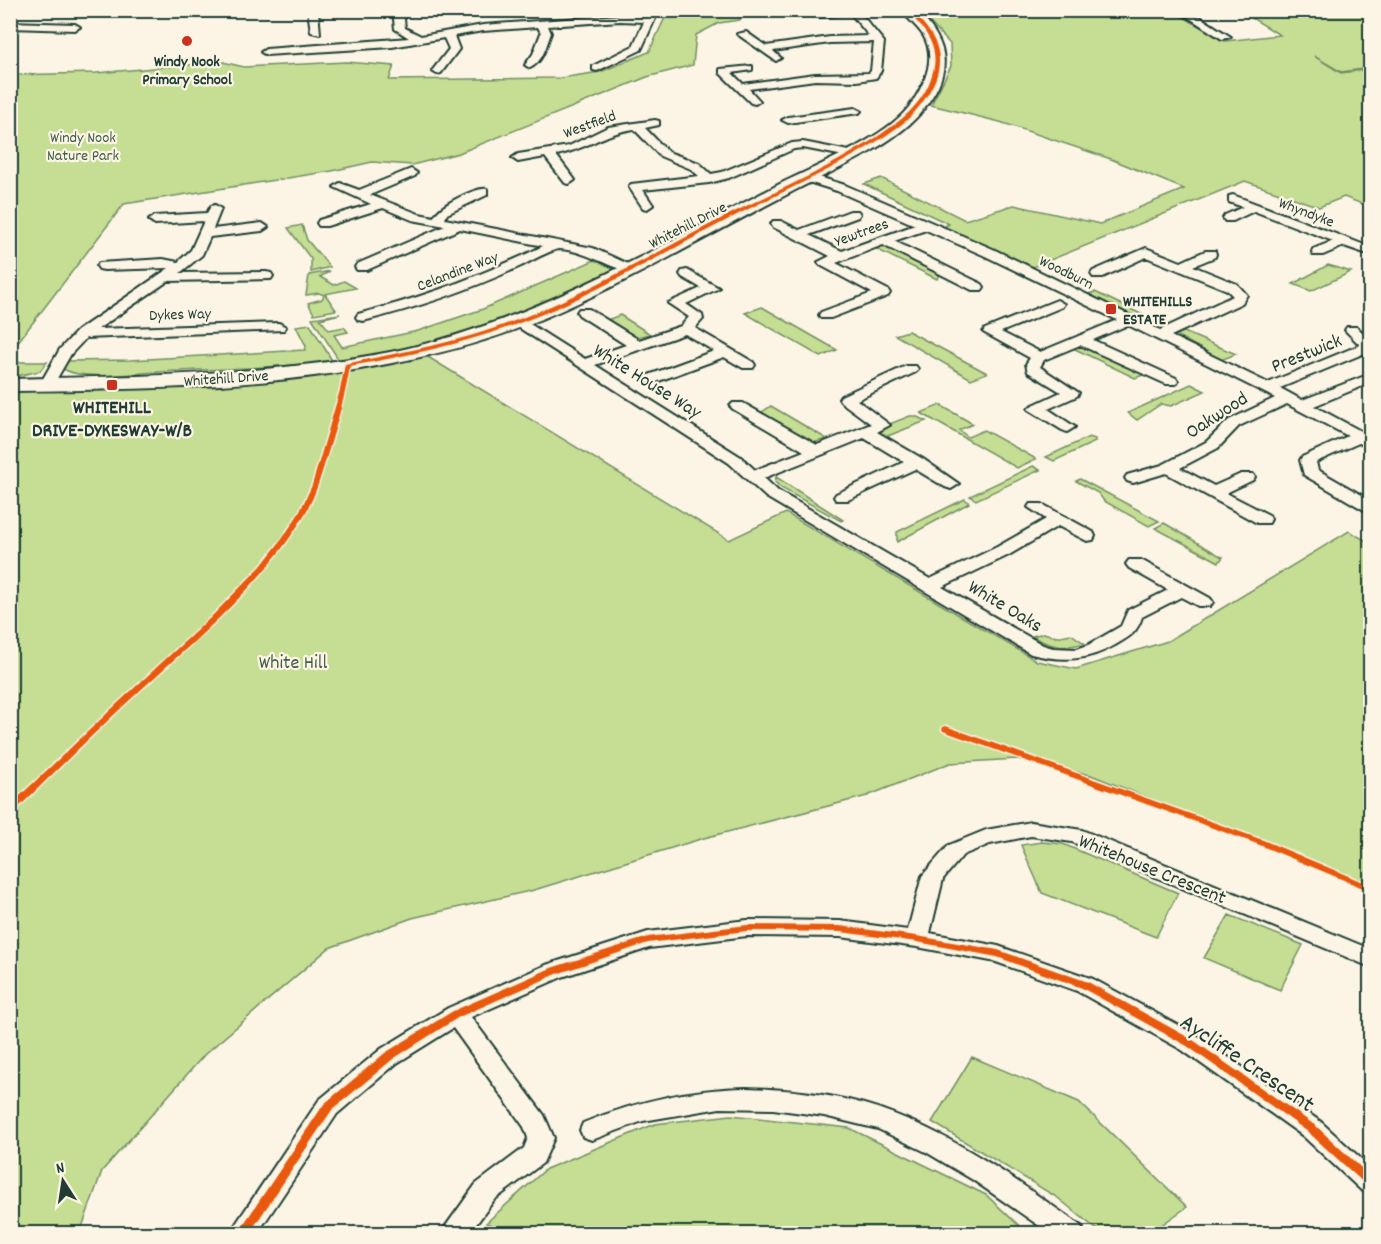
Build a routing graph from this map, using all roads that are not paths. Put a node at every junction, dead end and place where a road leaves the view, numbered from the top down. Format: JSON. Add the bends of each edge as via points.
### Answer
{"nodes":[{"id":1,"x":313,"y":10,"type":"edge"},
{"id":2,"x":398,"y":10,"type":"edge"},
{"id":3,"x":579,"y":10,"type":"edge"},
{"id":4,"x":796,"y":10,"type":"edge"},
{"id":5,"x":870,"y":10,"type":"edge"},
{"id":6,"x":909,"y":10,"type":"edge"},
{"id":7,"x":1182,"y":10,"type":"edge"},
{"id":8,"x":854,"y":12,"type":"edge"},
{"id":9,"x":653,"y":15,"type":"edge"},
{"id":10,"x":585,"y":21,"type":"junction"},
{"id":11,"x":542,"y":24,"type":"junction"},
{"id":12,"x":10,"y":25,"type":"edge"},
{"id":13,"x":75,"y":27,"type":"dead end"},
{"id":14,"x":313,"y":30,"type":"dead end"},
{"id":15,"x":742,"y":34,"type":"dead end"},
{"id":16,"x":448,"y":35,"type":"junction"},
{"id":17,"x":1226,"y":37,"type":"dead end"},
{"id":18,"x":419,"y":39,"type":"junction"},
{"id":19,"x":877,"y":39,"type":"junction"},
{"id":20,"x":764,"y":49,"type":"junction"},
{"id":21,"x":266,"y":52,"type":"dead end"},
{"id":22,"x":776,"y":58,"type":"dead end"},
{"id":23,"x":530,"y":65,"type":"dead end"},
{"id":24,"x":597,"y":68,"type":"dead end"},
{"id":25,"x":748,"y":68,"type":"dead end"},
{"id":26,"x":437,"y":71,"type":"dead end"},
{"id":27,"x":742,"y":87,"type":"junction"},
{"id":28,"x":755,"y":101,"type":"dead end"},
{"id":29,"x":855,"y":111,"type":"dead end"},
{"id":30,"x":806,"y":118,"type":"junction"},
{"id":31,"x":788,"y":120,"type":"dead end"},
{"id":32,"x":655,"y":123,"type":"dead end"},
{"id":33,"x":637,"y":126,"type":"junction"},
{"id":34,"x":808,"y":136,"type":"junction"},
{"id":35,"x":548,"y":153,"type":"junction"},
{"id":36,"x":849,"y":154,"type":"junction"},
{"id":37,"x":518,"y":158,"type":"dead end"},
{"id":38,"x":411,"y":173,"type":"dead end"},
{"id":39,"x":806,"y":177,"type":"junction"},
{"id":40,"x":709,"y":179,"type":"junction"},
{"id":41,"x":569,"y":180,"type":"dead end"},
{"id":42,"x":340,"y":188,"type":"dead end"},
{"id":43,"x":359,"y":195,"type":"junction"},
{"id":44,"x":473,"y":195,"type":"dead end"},
{"id":45,"x":1233,"y":199,"type":"dead end"},
{"id":46,"x":383,"y":204,"type":"junction"},
{"id":47,"x":647,"y":205,"type":"dead end"},
{"id":48,"x":1254,"y":207,"type":"junction"},
{"id":49,"x":854,"y":214,"type":"dead end"},
{"id":50,"x":1229,"y":218,"type":"dead end"},
{"id":51,"x":155,"y":220,"type":"dead end"},
{"id":52,"x":438,"y":221,"type":"junction"},
{"id":53,"x":324,"y":223,"type":"dead end"},
{"id":54,"x":777,"y":224,"type":"dead end"},
{"id":55,"x":459,"y":225,"type":"junction"},
{"id":56,"x":927,"y":225,"type":"junction"},
{"id":57,"x":261,"y":227,"type":"dead end"},
{"id":58,"x":205,"y":234,"type":"junction"},
{"id":59,"x":800,"y":234,"type":"junction"},
{"id":60,"x":882,"y":240,"type":"junction"},
{"id":61,"x":1341,"y":242,"type":"junction"},
{"id":62,"x":558,"y":243,"type":"junction"},
{"id":63,"x":1371,"y":251,"type":"edge"},
{"id":64,"x":1318,"y":252,"type":"dead end"},
{"id":65,"x":1210,"y":254,"type":"dead end"},
{"id":66,"x":839,"y":255,"type":"junction"},
{"id":67,"x":181,"y":266,"type":"junction"},
{"id":68,"x":1182,"y":266,"type":"junction"},
{"id":69,"x":104,"y":267,"type":"dead end"},
{"id":70,"x":362,"y":267,"type":"dead end"},
{"id":71,"x":630,"y":268,"type":"junction"},
{"id":72,"x":687,"y":274,"type":"dead end"},
{"id":73,"x":1098,"y":274,"type":"dead end"},
{"id":74,"x":166,"y":276,"type":"junction"},
{"id":75,"x":266,"y":276,"type":"dead end"},
{"id":76,"x":977,"y":287,"type":"dead end"},
{"id":77,"x":1057,"y":304,"type":"dead end"},
{"id":78,"x":584,"y":312,"type":"dead end"},
{"id":79,"x":826,"y":315,"type":"dead end"},
{"id":80,"x":363,"y":317,"type":"dead end"},
{"id":81,"x":1129,"y":320,"type":"junction"},
{"id":82,"x":517,"y":322,"type":"junction"},
{"id":83,"x":279,"y":327,"type":"dead end"},
{"id":84,"x":686,"y":329,"type":"junction"},
{"id":85,"x":1352,"y":330,"type":"dead end"},
{"id":86,"x":82,"y":334,"type":"junction"},
{"id":87,"x":1161,"y":335,"type":"junction"},
{"id":88,"x":1081,"y":340,"type":"junction"},
{"id":89,"x":636,"y":345,"type":"junction"},
{"id":90,"x":725,"y":352,"type":"junction"},
{"id":91,"x":1039,"y":357,"type":"junction"},
{"id":92,"x":584,"y":364,"type":"junction"},
{"id":93,"x":748,"y":366,"type":"dead end"},
{"id":94,"x":911,"y":369,"type":"dead end"},
{"id":95,"x":1371,"y":378,"type":"edge"},
{"id":96,"x":651,"y":379,"type":"dead end"},
{"id":97,"x":1171,"y":381,"type":"dead end"},
{"id":98,"x":47,"y":384,"type":"junction"},
{"id":99,"x":10,"y":385,"type":"edge"},
{"id":100,"x":1268,"y":388,"type":"junction"},
{"id":101,"x":1294,"y":402,"type":"junction"},
{"id":102,"x":738,"y":406,"type":"dead end"},
{"id":103,"x":1067,"y":427,"type":"dead end"},
{"id":104,"x":866,"y":432,"type":"junction"},
{"id":105,"x":1365,"y":440,"type":"edge"},
{"id":106,"x":816,"y":452,"type":"junction"},
{"id":107,"x":917,"y":462,"type":"junction"},
{"id":108,"x":1168,"y":468,"type":"junction"},
{"id":109,"x":754,"y":476,"type":"junction"},
{"id":110,"x":1247,"y":477,"type":"dead end"},
{"id":111,"x":1133,"y":478,"type":"dead end"},
{"id":112,"x":951,"y":484,"type":"dead end"},
{"id":113,"x":1212,"y":493,"type":"junction"},
{"id":114,"x":842,"y":497,"type":"dead end"},
{"id":115,"x":1036,"y":507,"type":"dead end"},
{"id":116,"x":1371,"y":507,"type":"edge"},
{"id":117,"x":1263,"y":519,"type":"dead end"},
{"id":118,"x":1057,"y":520,"type":"junction"},
{"id":119,"x":1088,"y":536,"type":"dead end"},
{"id":120,"x":1135,"y":564,"type":"dead end"},
{"id":121,"x":930,"y":586,"type":"junction"},
{"id":122,"x":1181,"y":590,"type":"junction"},
{"id":123,"x":1204,"y":602,"type":"dead end"},
{"id":124,"x":917,"y":939,"type":"junction"},
{"id":125,"x":1371,"y":958,"type":"edge"},
{"id":126,"x":456,"y":1014,"type":"junction"},
{"id":127,"x":592,"y":1130,"type":"dead end"},
{"id":128,"x":1371,"y":1182,"type":"edge"},
{"id":129,"x":242,"y":1233,"type":"edge"},
{"id":130,"x":453,"y":1233,"type":"edge"},
{"id":131,"x":1072,"y":1233,"type":"edge"}],
"edges":[{"from":1,"to":14,"type":"street"},
{"from":2,"to":18,"type":"street","via":[[400,29]]},
{"from":3,"to":10,"type":"street"},
{"from":4,"to":8,"type":"street","via":[[820,15]]},
{"from":5,"to":8,"type":"street"},
{"from":6,"to":36,"type":"street","name":"Whitehill Drive","via":[[938,49],[934,77],[913,112]]},
{"from":7,"to":17,"type":"street"},
{"from":8,"to":19,"type":"street"},
{"from":9,"to":10,"type":"street"},
{"from":9,"to":24,"type":"street","via":[[637,48]]},
{"from":10,"to":11,"type":"street"},
{"from":11,"to":16,"type":"street"},
{"from":11,"to":23,"type":"street","via":[[546,33]]},
{"from":12,"to":13,"type":"street"},
{"from":15,"to":20,"type":"street"},
{"from":16,"to":18,"type":"street"},
{"from":16,"to":26,"type":"street","via":[[454,49]]},
{"from":18,"to":21,"type":"street"},
{"from":19,"to":20,"type":"street","via":[[830,40]]},
{"from":19,"to":27,"type":"street","via":[[876,71],[867,78],[815,77]]},
{"from":20,"to":22,"type":"street"},
{"from":25,"to":27,"type":"street","via":[[724,70]]},
{"from":27,"to":28,"type":"street"},
{"from":29,"to":30,"type":"street"},
{"from":30,"to":31,"type":"street"},
{"from":30,"to":34,"type":"street"},
{"from":32,"to":33,"type":"street","name":"Westfield"},
{"from":33,"to":35,"type":"street","name":"Westfield","via":[[612,129],[582,145]]},
{"from":33,"to":40,"type":"street","name":"Westfield","via":[[664,154],[695,166]]},
{"from":34,"to":36,"type":"street"},
{"from":34,"to":40,"type":"street","via":[[737,171]]},
{"from":35,"to":37,"type":"street","name":"Westfield"},
{"from":35,"to":41,"type":"street"},
{"from":36,"to":39,"type":"street","name":"Whitehill Drive"},
{"from":38,"to":43,"type":"street"},
{"from":39,"to":56,"type":"street","name":"Woodburn"},
{"from":39,"to":71,"type":"street","name":"Whitehill Drive"},
{"from":40,"to":47,"type":"street","via":[[635,187]]},
{"from":42,"to":43,"type":"street","name":"Celandine Way"},
{"from":43,"to":46,"type":"street","name":"Celandine Way"},
{"from":44,"to":52,"type":"street","via":[[442,212]]},
{"from":45,"to":48,"type":"street","name":"Whyndyke"},
{"from":46,"to":52,"type":"street","name":"Celandine Way"},
{"from":46,"to":53,"type":"street"},
{"from":48,"to":50,"type":"street"},
{"from":48,"to":61,"type":"street","name":"Whyndyke"},
{"from":49,"to":59,"type":"street"},
{"from":51,"to":58,"type":"street","name":"Dykes Way","via":[[212,213]]},
{"from":52,"to":55,"type":"street","name":"Celandine Way"},
{"from":54,"to":59,"type":"street"},
{"from":55,"to":62,"type":"street","name":"Celandine Way"},
{"from":55,"to":70,"type":"street","name":"Celandine Way"},
{"from":56,"to":60,"type":"street","name":"Yewtrees"},
{"from":56,"to":81,"type":"street","name":"Woodburn"},
{"from":57,"to":58,"type":"street"},
{"from":58,"to":67,"type":"street","name":"Dykes Way","via":[[197,252]]},
{"from":59,"to":66,"type":"street"},
{"from":60,"to":66,"type":"street","name":"Yewtrees"},
{"from":60,"to":76,"type":"street"},
{"from":61,"to":63,"type":"street","name":"Whyndyke"},
{"from":61,"to":64,"type":"street"},
{"from":62,"to":71,"type":"street","name":"Celandine Way"},
{"from":62,"to":80,"type":"street","name":"Celandine Way","via":[[473,283]]},
{"from":65,"to":68,"type":"street"},
{"from":66,"to":79,"type":"street","name":"Yewtrees","via":[[825,262],[883,293]]},
{"from":67,"to":69,"type":"street","via":[[163,263]]},
{"from":67,"to":74,"type":"street","name":"Dykes Way"},
{"from":68,"to":73,"type":"street","via":[[1146,252]]},
{"from":68,"to":87,"type":"street","via":[[1233,287],[1240,294],[1237,300]]},
{"from":71,"to":82,"type":"street","name":"Whitehill Drive"},
{"from":72,"to":84,"type":"street","via":[[712,288],[675,303],[695,315],[696,319]]},
{"from":74,"to":75,"type":"street","name":"Dykes Way"},
{"from":74,"to":86,"type":"street","name":"Dykes Way"},
{"from":77,"to":91,"type":"street","via":[[990,332]]},
{"from":78,"to":89,"type":"street"},
{"from":81,"to":87,"type":"street","name":"Woodburn"},
{"from":81,"to":88,"type":"street"},
{"from":82,"to":92,"type":"street","name":"White House Way"},
{"from":82,"to":98,"type":"street","name":"Whitehill Drive","via":[[389,358],[311,370],[148,382]]},
{"from":83,"to":86,"type":"street","name":"Dykes Way"},
{"from":84,"to":89,"type":"street"},
{"from":84,"to":90,"type":"street"},
{"from":85,"to":100,"type":"street","name":"Prestwick","via":[[1369,346]]},
{"from":86,"to":98,"type":"street","name":"Dykes Way","via":[[65,352]]},
{"from":87,"to":100,"type":"street","name":"Woodburn"},
{"from":88,"to":91,"type":"street"},
{"from":88,"to":97,"type":"street"},
{"from":89,"to":92,"type":"street"},
{"from":90,"to":93,"type":"street"},
{"from":90,"to":96,"type":"street"},
{"from":91,"to":103,"type":"street","via":[[1033,369],[1072,393],[1036,409]]},
{"from":92,"to":109,"type":"street","name":"White House Way"},
{"from":94,"to":104,"type":"street","via":[[846,399],[882,425]]},
{"from":95,"to":101,"type":"street","name":"Oakwood"},
{"from":98,"to":99,"type":"street","name":"Whitehill Drive"},
{"from":100,"to":101,"type":"street","name":"Woodburn"},
{"from":101,"to":105,"type":"street","name":"Woodburn"},
{"from":101,"to":108,"type":"street","name":"Oakwood","via":[[1246,416],[1212,445]]},
{"from":102,"to":106,"type":"street"},
{"from":104,"to":106,"type":"street"},
{"from":104,"to":107,"type":"street"},
{"from":105,"to":116,"type":"street","via":[[1308,460],[1310,472]]},
{"from":106,"to":109,"type":"street"},
{"from":107,"to":112,"type":"street"},
{"from":107,"to":114,"type":"street"},
{"from":108,"to":111,"type":"street","name":"Oakwood"},
{"from":108,"to":113,"type":"street"},
{"from":109,"to":121,"type":"street","name":"White Oaks","via":[[772,494]]},
{"from":110,"to":113,"type":"street"},
{"from":113,"to":117,"type":"street"},
{"from":115,"to":118,"type":"street"},
{"from":118,"to":119,"type":"street"},
{"from":118,"to":121,"type":"street","name":"White Oaks"},
{"from":120,"to":122,"type":"street"},
{"from":121,"to":122,"type":"street","name":"White Oaks","via":[[1037,650],[1068,656],[1085,654],[1129,629],[1134,614]]},
{"from":122,"to":123,"type":"street"},
{"from":124,"to":125,"type":"street","name":"Whitehouse Crescent","via":[[933,876],[956,850],[986,837],[1031,829],[1075,835]]},
{"from":124,"to":126,"type":"street","name":"Aycliffe Crescent","via":[[840,929],[747,928],[648,940],[554,971]]},
{"from":124,"to":128,"type":"street","name":"Aycliffe Crescent","via":[[998,954],[1085,985],[1190,1043],[1312,1130]]},
{"from":126,"to":129,"type":"street","name":"Aycliffe Crescent","via":[[388,1056],[328,1107]]},
{"from":126,"to":130,"type":"street","via":[[535,1122],[541,1138],[534,1155],[485,1192]]},
{"from":127,"to":131,"type":"street","via":[[641,1111],[689,1101],[766,1097],[824,1105],[884,1121],[949,1152]]}]}
